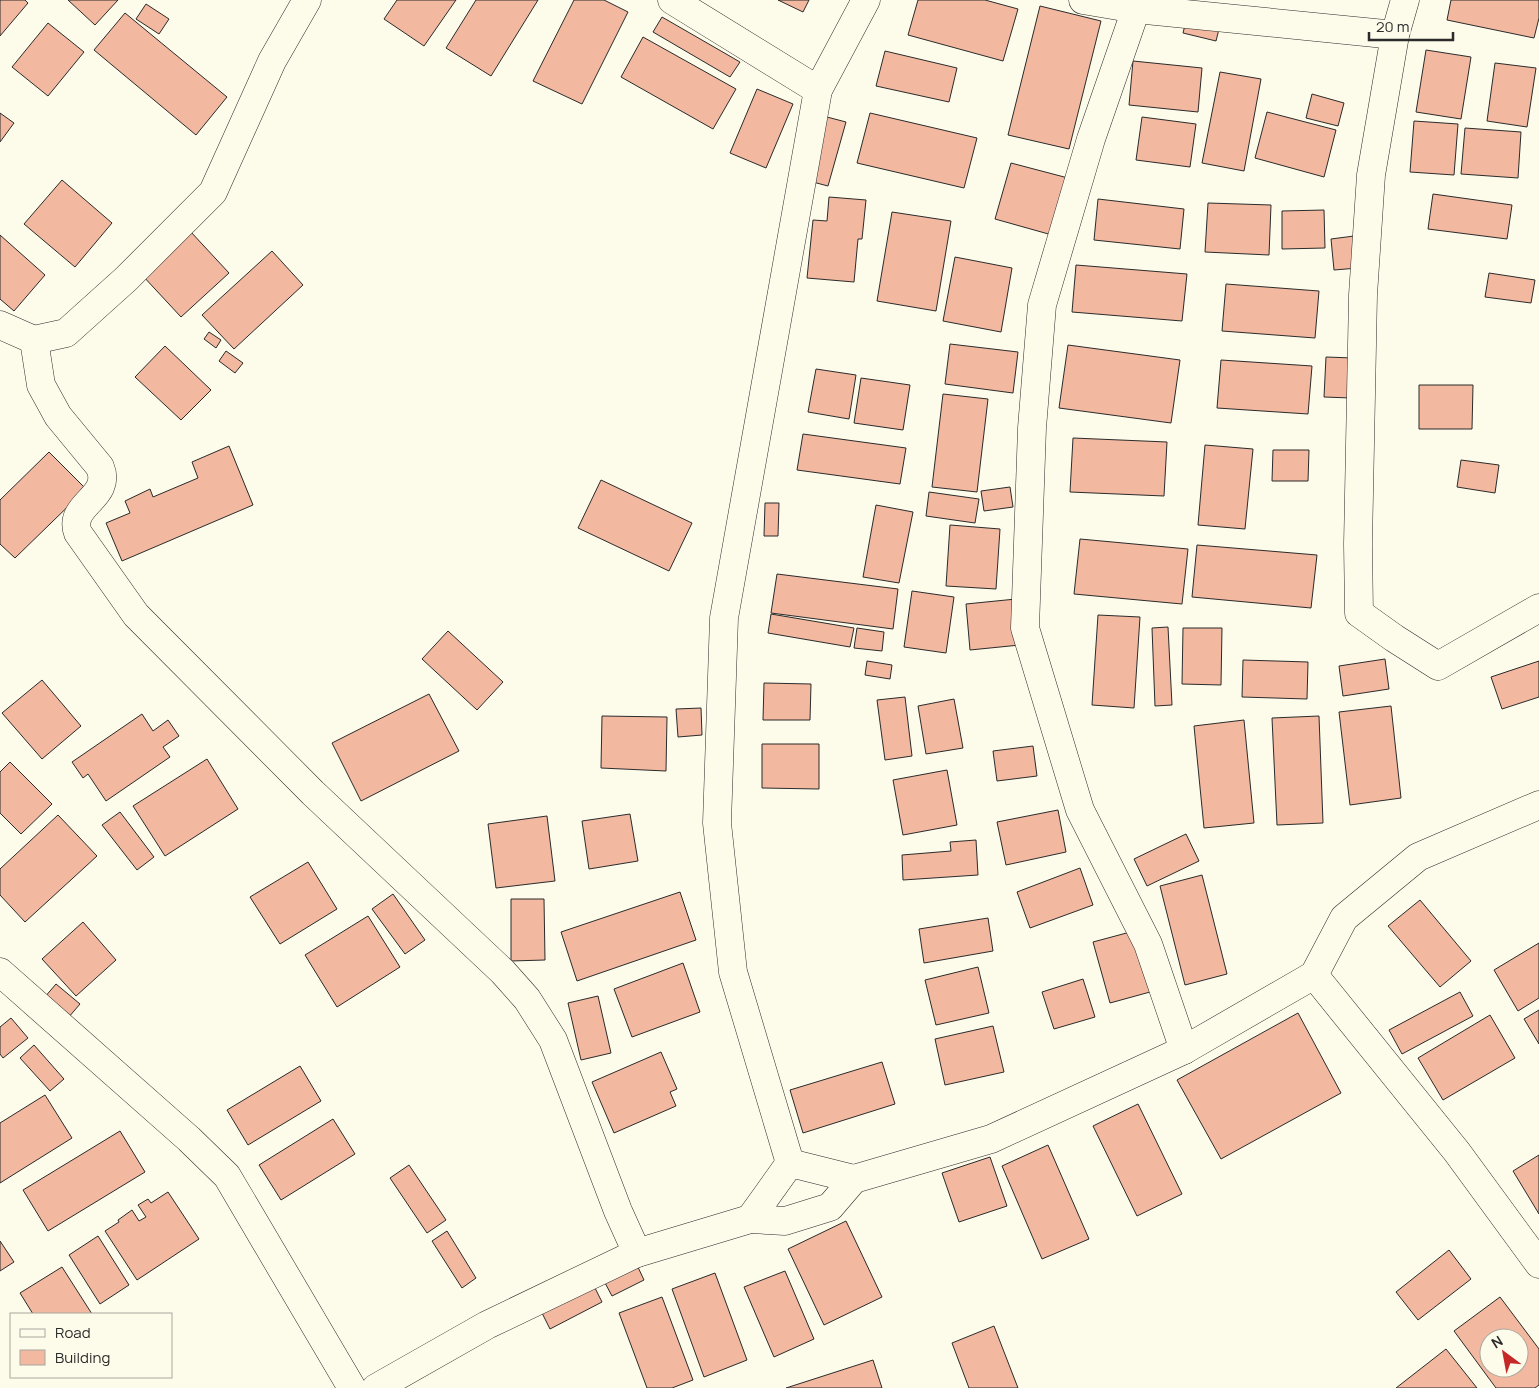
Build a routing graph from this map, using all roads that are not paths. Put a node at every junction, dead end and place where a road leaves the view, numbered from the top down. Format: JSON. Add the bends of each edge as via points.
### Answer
{"nodes":[{"id":1,"x":307,"y":0,"type":"edge"},
{"id":2,"x":672,"y":0,"type":"edge"},
{"id":3,"x":866,"y":0,"type":"edge"},
{"id":4,"x":1083,"y":0,"type":"edge"},
{"id":5,"x":1406,"y":0,"type":"edge"},
{"id":6,"x":1136,"y":9,"type":"junction"},
{"id":7,"x":1395,"y":35,"type":"junction"},
{"id":8,"x":818,"y":90,"type":"junction"},
{"id":9,"x":0,"y":325,"type":"edge"},
{"id":10,"x":34,"y":340,"type":"junction"},
{"id":11,"x":1539,"y":608,"type":"edge"},
{"id":12,"x":1539,"y":805,"type":"edge"},
{"id":13,"x":0,"y":972,"type":"edge"},
{"id":14,"x":1314,"y":975,"type":"junction"},
{"id":15,"x":1184,"y":1050,"type":"junction"},
{"id":16,"x":790,"y":1163,"type":"junction"},
{"id":17,"x":854,"y":1179,"type":"junction"},
{"id":18,"x":750,"y":1219,"type":"junction"},
{"id":19,"x":637,"y":1253,"type":"junction"},
{"id":20,"x":1539,"y":1264,"type":"edge"},
{"id":21,"x":352,"y":1388,"type":"edge"},
{"id":22,"x":376,"y":1388,"type":"edge"}],
"edges":[{"from":1,"to":10,"type":"street","via":[[272,61],[213,192],[126,279],[66,333]]},
{"from":2,"to":8,"type":"street"},
{"from":3,"to":8,"type":"street"},
{"from":4,"to":6,"type":"street"},
{"from":5,"to":7,"type":"street"},
{"from":6,"to":7,"type":"street"},
{"from":6,"to":15,"type":"street","via":[[1091,140],[1042,305],[1032,428],[1025,628],[1080,810],[1148,944]]},
{"from":7,"to":11,"type":"street","via":[[1371,175],[1363,295],[1359,613],[1438,666]]},
{"from":8,"to":16,"type":"street","via":[[724,618],[718,823],[733,972]]},
{"from":9,"to":10,"type":"street"},
{"from":10,"to":19,"type":"street","via":[[41,384],[58,416],[104,476],[100,490],[79,513],[75,525],[78,533],[136,615],[313,793],[503,972],[527,999],[553,1040]]},
{"from":12,"to":14,"type":"street","via":[[1418,857],[1344,918]]},
{"from":13,"to":21,"type":"street","via":[[227,1176]]},
{"from":14,"to":15,"type":"street"},
{"from":14,"to":20,"type":"street","via":[[1457,1152]]},
{"from":15,"to":17,"type":"street","via":[[991,1139]]},
{"from":16,"to":17,"type":"street"},
{"from":16,"to":18,"type":"street"},
{"from":17,"to":18,"type":"street","via":[[830,1206],[785,1221]]},
{"from":18,"to":19,"type":"street"},
{"from":19,"to":22,"type":"street","via":[[487,1325]]}]}
